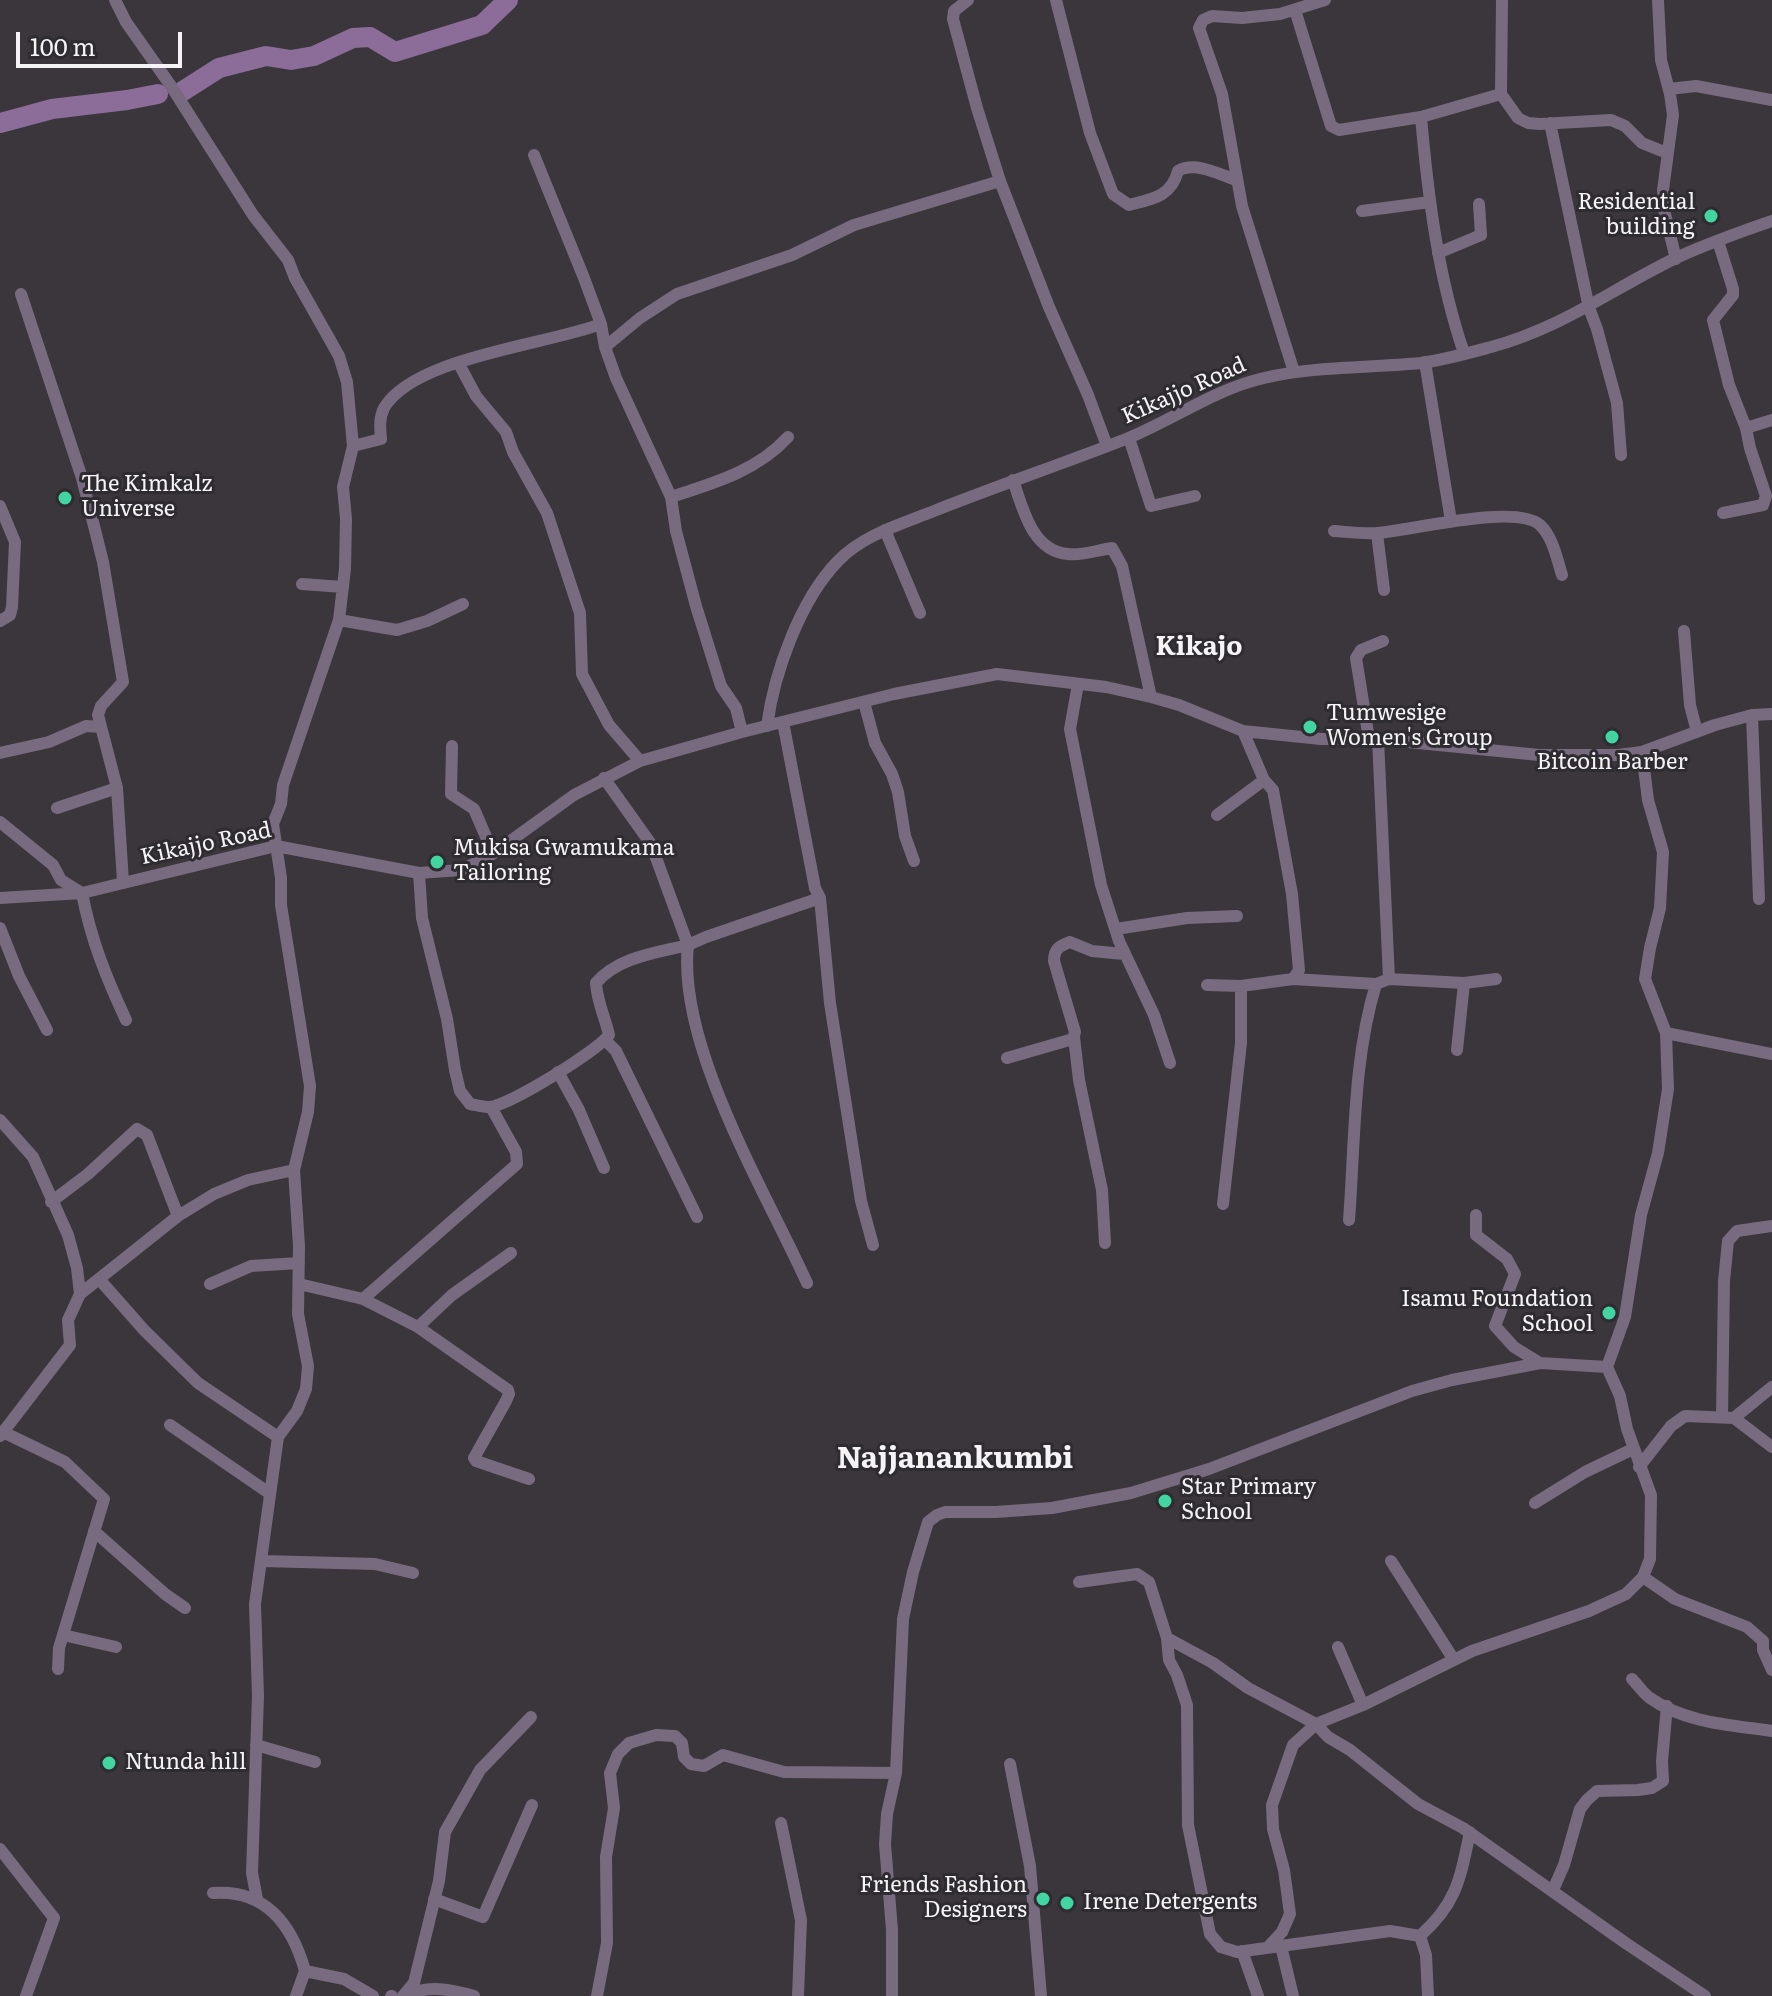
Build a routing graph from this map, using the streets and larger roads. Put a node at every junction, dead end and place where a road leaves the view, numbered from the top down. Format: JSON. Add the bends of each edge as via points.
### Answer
{"nodes":[{"id":1,"x":115,"y":0,"type":"edge"},
{"id":2,"x":968,"y":0,"type":"edge"},
{"id":3,"x":1056,"y":0,"type":"edge"},
{"id":4,"x":1325,"y":0,"type":"edge"},
{"id":5,"x":1502,"y":0,"type":"edge"},
{"id":6,"x":1658,"y":0,"type":"edge"},
{"id":7,"x":1295,"y":10,"type":"junction"},
{"id":8,"x":1669,"y":89,"type":"junction"},
{"id":9,"x":1501,"y":94,"type":"junction"},
{"id":10,"x":1772,"y":100,"type":"edge"},
{"id":11,"x":1421,"y":117,"type":"junction"},
{"id":12,"x":1550,"y":123,"type":"junction"},
{"id":13,"x":1667,"y":153,"type":"junction"},
{"id":14,"x":534,"y":155,"type":"dead end"},
{"id":15,"x":1236,"y":180,"type":"junction"},
{"id":16,"x":1000,"y":181,"type":"junction"},
{"id":17,"x":1430,"y":202,"type":"junction"},
{"id":18,"x":1479,"y":204,"type":"dead end"},
{"id":19,"x":1362,"y":211,"type":"dead end"},
{"id":20,"x":1772,"y":221,"type":"edge"},
{"id":21,"x":1718,"y":241,"type":"junction"},
{"id":22,"x":1438,"y":253,"type":"junction"},
{"id":23,"x":1676,"y":259,"type":"junction"},
{"id":24,"x":21,"y":294,"type":"dead end"},
{"id":25,"x":1589,"y":308,"type":"junction"},
{"id":26,"x":601,"y":324,"type":"junction"},
{"id":27,"x":605,"y":347,"type":"junction"},
{"id":28,"x":1464,"y":353,"type":"junction"},
{"id":29,"x":1425,"y":362,"type":"junction"},
{"id":30,"x":459,"y":364,"type":"junction"},
{"id":31,"x":1294,"y":372,"type":"junction"},
{"id":32,"x":1772,"y":420,"type":"edge"},
{"id":33,"x":1746,"y":428,"type":"junction"},
{"id":34,"x":788,"y":437,"type":"dead end"},
{"id":35,"x":1129,"y":438,"type":"junction"},
{"id":36,"x":353,"y":446,"type":"junction"},
{"id":37,"x":1107,"y":446,"type":"junction"},
{"id":38,"x":1621,"y":455,"type":"dead end"},
{"id":39,"x":1013,"y":480,"type":"junction"},
{"id":40,"x":1195,"y":496,"type":"dead end"},
{"id":41,"x":671,"y":497,"type":"junction"},
{"id":42,"x":0,"y":506,"type":"edge"},
{"id":43,"x":1723,"y":513,"type":"dead end"},
{"id":44,"x":1451,"y":521,"type":"junction"},
{"id":45,"x":885,"y":530,"type":"junction"},
{"id":46,"x":1334,"y":531,"type":"dead end"},
{"id":47,"x":1377,"y":533,"type":"junction"},
{"id":48,"x":1562,"y":575,"type":"dead end"},
{"id":49,"x":302,"y":584,"type":"dead end"},
{"id":50,"x":343,"y":587,"type":"junction"},
{"id":51,"x":1384,"y":590,"type":"dead end"},
{"id":52,"x":463,"y":604,"type":"dead end"},
{"id":53,"x":920,"y":613,"type":"dead end"},
{"id":54,"x":339,"y":620,"type":"junction"},
{"id":55,"x":0,"y":621,"type":"edge"},
{"id":56,"x":1684,"y":631,"type":"dead end"},
{"id":57,"x":1383,"y":641,"type":"dead end"},
{"id":58,"x":1078,"y":684,"type":"junction"},
{"id":59,"x":1151,"y":697,"type":"junction"},
{"id":60,"x":864,"y":702,"type":"junction"},
{"id":61,"x":1772,"y":714,"type":"edge"},
{"id":62,"x":1752,"y":715,"type":"junction"},
{"id":63,"x":783,"y":722,"type":"junction"},
{"id":64,"x":767,"y":726,"type":"junction"},
{"id":65,"x":101,"y":727,"type":"junction"},
{"id":66,"x":1243,"y":731,"type":"junction"},
{"id":67,"x":742,"y":732,"type":"junction"},
{"id":68,"x":1697,"y":732,"type":"junction"},
{"id":69,"x":1374,"y":739,"type":"junction"},
{"id":70,"x":452,"y":746,"type":"dead end"},
{"id":71,"x":1642,"y":752,"type":"junction"},
{"id":72,"x":0,"y":753,"type":"edge"},
{"id":73,"x":640,"y":761,"type":"junction"},
{"id":74,"x":604,"y":778,"type":"junction"},
{"id":75,"x":1264,"y":780,"type":"junction"},
{"id":76,"x":117,"y":788,"type":"junction"},
{"id":77,"x":57,"y":808,"type":"dead end"},
{"id":78,"x":1217,"y":815,"type":"dead end"},
{"id":79,"x":0,"y":822,"type":"edge"},
{"id":80,"x":276,"y":846,"type":"junction"},
{"id":81,"x":493,"y":853,"type":"junction"},
{"id":82,"x":914,"y":861,"type":"dead end"},
{"id":83,"x":419,"y":873,"type":"junction"},
{"id":84,"x":123,"y":882,"type":"junction"},
{"id":85,"x":82,"y":893,"type":"junction"},
{"id":86,"x":0,"y":898,"type":"edge"},
{"id":87,"x":820,"y":898,"type":"junction"},
{"id":88,"x":1759,"y":899,"type":"dead end"},
{"id":89,"x":1237,"y":916,"type":"dead end"},
{"id":90,"x":0,"y":928,"type":"edge"},
{"id":91,"x":1116,"y":929,"type":"junction"},
{"id":92,"x":688,"y":945,"type":"junction"},
{"id":93,"x":1124,"y":954,"type":"junction"},
{"id":94,"x":1293,"y":979,"type":"junction"},
{"id":95,"x":1389,"y":979,"type":"junction"},
{"id":96,"x":1496,"y":979,"type":"dead end"},
{"id":97,"x":1464,"y":983,"type":"junction"},
{"id":98,"x":1376,"y":984,"type":"junction"},
{"id":99,"x":1207,"y":985,"type":"dead end"},
{"id":100,"x":1241,"y":986,"type":"junction"},
{"id":101,"x":126,"y":1020,"type":"dead end"},
{"id":102,"x":47,"y":1030,"type":"dead end"},
{"id":103,"x":1666,"y":1033,"type":"junction"},
{"id":104,"x":1074,"y":1037,"type":"junction"},
{"id":105,"x":605,"y":1040,"type":"junction"},
{"id":106,"x":1457,"y":1050,"type":"dead end"},
{"id":107,"x":1772,"y":1054,"type":"edge"},
{"id":108,"x":1007,"y":1058,"type":"dead end"},
{"id":109,"x":1170,"y":1063,"type":"dead end"},
{"id":110,"x":558,"y":1072,"type":"junction"},
{"id":111,"x":491,"y":1107,"type":"junction"},
{"id":112,"x":0,"y":1120,"type":"edge"},
{"id":113,"x":604,"y":1168,"type":"dead end"},
{"id":114,"x":294,"y":1170,"type":"junction"},
{"id":115,"x":51,"y":1202,"type":"junction"},
{"id":116,"x":1223,"y":1204,"type":"dead end"},
{"id":117,"x":1476,"y":1215,"type":"dead end"},
{"id":118,"x":178,"y":1216,"type":"junction"},
{"id":119,"x":697,"y":1217,"type":"dead end"},
{"id":120,"x":1349,"y":1220,"type":"dead end"},
{"id":121,"x":1772,"y":1226,"type":"edge"},
{"id":122,"x":1105,"y":1243,"type":"dead end"},
{"id":123,"x":873,"y":1245,"type":"dead end"},
{"id":124,"x":511,"y":1253,"type":"dead end"},
{"id":125,"x":299,"y":1263,"type":"junction"},
{"id":126,"x":99,"y":1279,"type":"junction"},
{"id":127,"x":807,"y":1283,"type":"dead end"},
{"id":128,"x":210,"y":1284,"type":"dead end"},
{"id":129,"x":299,"y":1284,"type":"junction"},
{"id":130,"x":80,"y":1294,"type":"junction"},
{"id":131,"x":363,"y":1299,"type":"junction"},
{"id":132,"x":418,"y":1327,"type":"junction"},
{"id":133,"x":1540,"y":1363,"type":"junction"},
{"id":134,"x":1607,"y":1367,"type":"junction"},
{"id":135,"x":1772,"y":1387,"type":"edge"},
{"id":136,"x":1728,"y":1418,"type":"junction"},
{"id":137,"x":170,"y":1425,"type":"dead end"},
{"id":138,"x":2,"y":1434,"type":"edge"},
{"id":139,"x":278,"y":1437,"type":"junction"},
{"id":140,"x":1772,"y":1447,"type":"edge"},
{"id":141,"x":1633,"y":1449,"type":"junction"},
{"id":142,"x":1639,"y":1467,"type":"junction"},
{"id":143,"x":529,"y":1479,"type":"dead end"},
{"id":144,"x":269,"y":1493,"type":"junction"},
{"id":145,"x":1535,"y":1503,"type":"dead end"},
{"id":146,"x":94,"y":1531,"type":"junction"},
{"id":147,"x":263,"y":1561,"type":"junction"},
{"id":148,"x":1391,"y":1561,"type":"dead end"},
{"id":149,"x":413,"y":1573,"type":"dead end"},
{"id":150,"x":1643,"y":1577,"type":"junction"},
{"id":151,"x":1079,"y":1582,"type":"dead end"},
{"id":152,"x":185,"y":1608,"type":"dead end"},
{"id":153,"x":63,"y":1635,"type":"junction"},
{"id":154,"x":1167,"y":1638,"type":"junction"},
{"id":155,"x":116,"y":1647,"type":"dead end"},
{"id":156,"x":1338,"y":1647,"type":"dead end"},
{"id":157,"x":1454,"y":1660,"type":"junction"},
{"id":158,"x":58,"y":1669,"type":"dead end"},
{"id":159,"x":1772,"y":1670,"type":"edge"},
{"id":160,"x":1632,"y":1679,"type":"dead end"},
{"id":161,"x":1363,"y":1705,"type":"junction"},
{"id":162,"x":1667,"y":1706,"type":"junction"},
{"id":163,"x":531,"y":1717,"type":"dead end"},
{"id":164,"x":1316,"y":1724,"type":"junction"},
{"id":165,"x":1772,"y":1724,"type":"edge"},
{"id":166,"x":1772,"y":1731,"type":"edge"},
{"id":167,"x":256,"y":1745,"type":"junction"},
{"id":168,"x":315,"y":1762,"type":"dead end"},
{"id":169,"x":1010,"y":1764,"type":"dead end"},
{"id":170,"x":896,"y":1773,"type":"junction"},
{"id":171,"x":532,"y":1805,"type":"dead end"},
{"id":172,"x":781,"y":1823,"type":"dead end"},
{"id":173,"x":1470,"y":1832,"type":"junction"},
{"id":174,"x":0,"y":1849,"type":"edge"},
{"id":175,"x":1553,"y":1890,"type":"junction"},
{"id":176,"x":213,"y":1893,"type":"dead end"},
{"id":177,"x":257,"y":1899,"type":"junction"},
{"id":178,"x":434,"y":1899,"type":"junction"},
{"id":179,"x":1420,"y":1936,"type":"junction"},
{"id":180,"x":1274,"y":1947,"type":"junction"},
{"id":181,"x":1242,"y":1951,"type":"junction"},
{"id":182,"x":305,"y":1971,"type":"junction"},
{"id":183,"x":26,"y":1996,"type":"edge"},
{"id":184,"x":296,"y":1996,"type":"edge"},
{"id":185,"x":373,"y":1996,"type":"edge"},
{"id":186,"x":405,"y":1996,"type":"edge"},
{"id":187,"x":474,"y":1996,"type":"edge"},
{"id":188,"x":597,"y":1996,"type":"edge"},
{"id":189,"x":798,"y":1996,"type":"edge"},
{"id":190,"x":892,"y":1996,"type":"edge"},
{"id":191,"x":1041,"y":1996,"type":"edge"},
{"id":192,"x":1258,"y":1996,"type":"edge"},
{"id":193,"x":1293,"y":1996,"type":"edge"},
{"id":194,"x":1428,"y":1996,"type":"edge"},
{"id":195,"x":1705,"y":1996,"type":"edge"}],
"edges":[{"from":1,"to":36,"type":"street","via":[[246,205],[288,260],[339,356]]},
{"from":2,"to":16,"type":"street","via":[[954,11],[956,34]]},
{"from":3,"to":15,"type":"street","via":[[1090,133],[1113,194],[1129,205],[1158,198],[1185,167]]},
{"from":4,"to":7,"type":"street"},
{"from":5,"to":9,"type":"street"},
{"from":6,"to":8,"type":"street","via":[[1661,60]]},
{"from":7,"to":11,"type":"street","via":[[1331,126],[1339,130]]},
{"from":7,"to":15,"type":"street","via":[[1242,18],[1212,16],[1199,28],[1222,94]]},
{"from":8,"to":10,"type":"street","via":[[1696,86]]},
{"from":8,"to":13,"type":"street","via":[[1673,115]]},
{"from":9,"to":11,"type":"street"},
{"from":9,"to":12,"type":"street","via":[[1518,118]]},
{"from":11,"to":17,"type":"street"},
{"from":12,"to":13,"type":"street","via":[[1611,120],[1642,143]]},
{"from":12,"to":25,"type":"street"},
{"from":13,"to":23,"type":"street","via":[[1664,210]]},
{"from":14,"to":26,"type":"street"},
{"from":15,"to":31,"type":"street"},
{"from":16,"to":27,"type":"street","via":[[854,225],[792,255],[677,294]]},
{"from":16,"to":37,"type":"street"},
{"from":17,"to":19,"type":"street"},
{"from":17,"to":22,"type":"street"},
{"from":18,"to":22,"type":"street","via":[[1481,235]]},
{"from":20,"to":21,"type":"street","name":"Kikajjo Road"},
{"from":21,"to":23,"type":"street","name":"Kikajjo Road"},
{"from":21,"to":33,"type":"street","via":[[1733,295],[1713,320]]},
{"from":22,"to":28,"type":"street"},
{"from":23,"to":25,"type":"street","name":"Kikajjo Road"},
{"from":24,"to":65,"type":"street","via":[[82,478],[103,562],[123,682],[101,706]]},
{"from":25,"to":28,"type":"street","name":"Kikajjo Road","via":[[1556,325]]},
{"from":25,"to":38,"type":"street","via":[[1617,403]]},
{"from":26,"to":27,"type":"street"},
{"from":26,"to":30,"type":"street"},
{"from":27,"to":41,"type":"street"},
{"from":28,"to":29,"type":"street","name":"Kikajjo Road"},
{"from":29,"to":31,"type":"street","name":"Kikajjo Road"},
{"from":29,"to":44,"type":"street"},
{"from":30,"to":36,"type":"street","via":[[404,386],[383,410],[381,439]]},
{"from":30,"to":73,"type":"street","via":[[476,396],[506,432],[547,513],[580,613],[582,674],[609,725]]},
{"from":31,"to":35,"type":"street","name":"Kikajjo Road","via":[[1239,385]]},
{"from":32,"to":33,"type":"street"},
{"from":33,"to":43,"type":"street","via":[[1765,501]]},
{"from":34,"to":41,"type":"street","via":[[726,479]]},
{"from":35,"to":37,"type":"street","name":"Kikajjo Road"},
{"from":35,"to":40,"type":"street","via":[[1151,506]]},
{"from":36,"to":50,"type":"street","via":[[343,487]]},
{"from":37,"to":39,"type":"street","name":"Kikajjo Road"},
{"from":39,"to":45,"type":"street","name":"Kikajjo Road"},
{"from":39,"to":59,"type":"street","via":[[1038,540],[1052,551],[1071,555],[1112,548],[1122,566]]},
{"from":41,"to":67,"type":"street","via":[[696,606]]},
{"from":42,"to":55,"type":"street","via":[[16,552],[12,607]]},
{"from":44,"to":47,"type":"street"},
{"from":44,"to":48,"type":"street","via":[[1534,521],[1549,538]]},
{"from":45,"to":53,"type":"street"},
{"from":45,"to":64,"type":"street","name":"Kikajjo Road","via":[[838,561],[810,602],[783,658]]},
{"from":46,"to":47,"type":"street"},
{"from":47,"to":51,"type":"street"},
{"from":49,"to":50,"type":"street"},
{"from":50,"to":54,"type":"street"},
{"from":52,"to":54,"type":"street","via":[[397,630]]},
{"from":54,"to":80,"type":"street","via":[[283,785],[273,824]]},
{"from":56,"to":68,"type":"street"},
{"from":57,"to":69,"type":"street","via":[[1361,650],[1356,658]]},
{"from":58,"to":59,"type":"street","name":"Kikajjo Road"},
{"from":58,"to":60,"type":"street","name":"Kikajjo Road","via":[[997,674]]},
{"from":58,"to":91,"type":"street","via":[[1070,729],[1101,885]]},
{"from":59,"to":66,"type":"street","name":"Kikajjo Road"},
{"from":60,"to":63,"type":"street","name":"Kikajjo Road"},
{"from":60,"to":82,"type":"street","via":[[875,743],[898,792]]},
{"from":61,"to":62,"type":"street","name":"Kikajjo Road"},
{"from":62,"to":68,"type":"street","name":"Kikajjo Road"},
{"from":62,"to":88,"type":"street"},
{"from":63,"to":64,"type":"street","name":"Kikajjo Road"},
{"from":63,"to":87,"type":"street"},
{"from":64,"to":67,"type":"street","name":"Kikajjo Road"},
{"from":65,"to":72,"type":"street","via":[[86,726],[49,742]]},
{"from":65,"to":76,"type":"street"},
{"from":66,"to":69,"type":"street","name":"Kikajjo Road"},
{"from":66,"to":75,"type":"street"},
{"from":67,"to":73,"type":"street","name":"Kikajjo Road"},
{"from":68,"to":71,"type":"street","name":"Kikajjo Road"},
{"from":69,"to":71,"type":"street","name":"Kikajjo Road","via":[[1539,755]]},
{"from":69,"to":95,"type":"street"},
{"from":70,"to":81,"type":"street","via":[[451,794],[474,809]]},
{"from":71,"to":103,"type":"street","via":[[1663,852],[1660,908],[1645,979]]},
{"from":73,"to":74,"type":"street","name":"Kikajjo Road"},
{"from":74,"to":81,"type":"street","name":"Kikajjo Road"},
{"from":74,"to":92,"type":"street","via":[[651,844]]},
{"from":75,"to":78,"type":"street"},
{"from":75,"to":94,"type":"street","via":[[1273,790],[1292,894],[1299,970]]},
{"from":76,"to":77,"type":"street"},
{"from":76,"to":84,"type":"street"},
{"from":79,"to":85,"type":"street"},
{"from":80,"to":83,"type":"street","name":"Kikajjo Road"},
{"from":80,"to":84,"type":"street","name":"Kikajjo Road"},
{"from":80,"to":114,"type":"street","via":[[310,1086]]},
{"from":81,"to":83,"type":"street","name":"Kikajjo Road","via":[[461,870]]},
{"from":83,"to":111,"type":"street","via":[[422,918],[460,1091],[470,1104]]},
{"from":84,"to":85,"type":"street","name":"Kikajjo Road"},
{"from":85,"to":86,"type":"street","name":"Kikajjo Road"},
{"from":85,"to":101,"type":"street","via":[[100,965]]},
{"from":87,"to":92,"type":"street"},
{"from":87,"to":123,"type":"street","via":[[830,1003],[861,1201]]},
{"from":89,"to":91,"type":"street"},
{"from":90,"to":102,"type":"street"},
{"from":91,"to":93,"type":"street"},
{"from":92,"to":105,"type":"street","via":[[604,973],[596,983],[609,1035]]},
{"from":92,"to":127,"type":"street","via":[[690,1000],[720,1097]]},
{"from":93,"to":104,"type":"street","via":[[1109,955],[1070,942],[1054,953]]},
{"from":93,"to":109,"type":"street"},
{"from":94,"to":98,"type":"street"},
{"from":94,"to":100,"type":"street"},
{"from":95,"to":97,"type":"street"},
{"from":95,"to":98,"type":"street"},
{"from":96,"to":97,"type":"street"},
{"from":97,"to":106,"type":"street"},
{"from":98,"to":120,"type":"street","via":[[1367,1012],[1354,1124]]},
{"from":99,"to":100,"type":"street"},
{"from":100,"to":116,"type":"street","via":[[1241,1043]]},
{"from":103,"to":107,"type":"street"},
{"from":103,"to":134,"type":"street","via":[[1668,1089],[1661,1138],[1641,1215],[1625,1317]]},
{"from":104,"to":108,"type":"street"},
{"from":104,"to":122,"type":"street","via":[[1102,1190]]},
{"from":105,"to":110,"type":"street"},
{"from":105,"to":119,"type":"street","via":[[616,1051]]},
{"from":110,"to":111,"type":"street"},
{"from":110,"to":113,"type":"street"},
{"from":111,"to":131,"type":"street","via":[[516,1152],[517,1164]]},
{"from":112,"to":115,"type":"street","via":[[33,1157]]},
{"from":114,"to":118,"type":"street","via":[[248,1180]]},
{"from":114,"to":125,"type":"street"},
{"from":115,"to":118,"type":"street","via":[[137,1129],[147,1135]]},
{"from":115,"to":130,"type":"street","via":[[68,1235]]},
{"from":117,"to":133,"type":"street","via":[[1476,1235],[1507,1259],[1515,1274],[1495,1326],[1514,1347]]},
{"from":118,"to":126,"type":"street"},
{"from":121,"to":136,"type":"street","via":[[1737,1231],[1728,1241]]},
{"from":124,"to":132,"type":"street"},
{"from":125,"to":128,"type":"street","via":[[251,1266]]},
{"from":125,"to":129,"type":"street"},
{"from":126,"to":130,"type":"street"},
{"from":126,"to":139,"type":"street","via":[[198,1383]]},
{"from":129,"to":131,"type":"street"},
{"from":129,"to":139,"type":"street","via":[[306,1389]]},
{"from":130,"to":138,"type":"street","via":[[68,1320],[70,1345]]},
{"from":131,"to":132,"type":"street"},
{"from":132,"to":143,"type":"street","via":[[508,1390],[474,1458]]},
{"from":133,"to":134,"type":"street"},
{"from":133,"to":170,"type":"street","via":[[1412,1391],[1264,1450],[1131,1493],[1052,1508],[937,1515],[928,1522],[903,1619]]},
{"from":134,"to":141,"type":"street"},
{"from":135,"to":136,"type":"street"},
{"from":136,"to":140,"type":"street"},
{"from":136,"to":142,"type":"street","via":[[1685,1416]]},
{"from":137,"to":144,"type":"street"},
{"from":138,"to":146,"type":"street","via":[[65,1462],[104,1499]]},
{"from":139,"to":144,"type":"street"},
{"from":141,"to":142,"type":"street"},
{"from":141,"to":145,"type":"street"},
{"from":142,"to":150,"type":"street","via":[[1651,1495],[1650,1559]]},
{"from":144,"to":147,"type":"street"},
{"from":146,"to":152,"type":"street"},
{"from":146,"to":153,"type":"street"},
{"from":147,"to":149,"type":"street","via":[[375,1564]]},
{"from":147,"to":167,"type":"street","via":[[255,1604]]},
{"from":148,"to":157,"type":"street"},
{"from":150,"to":157,"type":"street","via":[[1626,1594],[1589,1611]]},
{"from":150,"to":159,"type":"street","via":[[1675,1599],[1747,1627],[1763,1641]]},
{"from":151,"to":154,"type":"street","via":[[1141,1574],[1149,1582]]},
{"from":153,"to":155,"type":"street"},
{"from":153,"to":158,"type":"street"},
{"from":154,"to":164,"type":"street"},
{"from":154,"to":181,"type":"street","via":[[1169,1660],[1187,1705],[1188,1825],[1210,1934],[1221,1947]]},
{"from":156,"to":161,"type":"street"},
{"from":157,"to":161,"type":"street"},
{"from":160,"to":162,"type":"street","via":[[1650,1698]]},
{"from":161,"to":164,"type":"street"},
{"from":162,"to":166,"type":"street","via":[[1713,1723]]},
{"from":162,"to":175,"type":"street","via":[[1663,1781],[1652,1788],[1597,1791],[1587,1800]]},
{"from":163,"to":178,"type":"street","via":[[480,1770],[445,1832]]},
{"from":164,"to":173,"type":"street","via":[[1418,1804]]},
{"from":164,"to":180,"type":"street","via":[[1293,1745],[1272,1805],[1290,1914]]},
{"from":165,"to":166,"type":"street"},
{"from":167,"to":168,"type":"street"},
{"from":167,"to":177,"type":"street","via":[[252,1873]]},
{"from":169,"to":191,"type":"street","via":[[1030,1866]]},
{"from":170,"to":188,"type":"street","via":[[784,1772],[723,1755],[704,1766],[684,1757],[675,1736],[629,1743],[610,1773],[614,1808],[606,1857],[607,1943]]},
{"from":170,"to":190,"type":"street","via":[[885,1844]]},
{"from":171,"to":178,"type":"street","via":[[483,1917]]},
{"from":172,"to":189,"type":"street","via":[[801,1920]]},
{"from":173,"to":175,"type":"street"},
{"from":173,"to":179,"type":"street","via":[[1449,1905]]},
{"from":174,"to":183,"type":"street","via":[[54,1918]]},
{"from":175,"to":195,"type":"street"},
{"from":176,"to":177,"type":"street"},
{"from":177,"to":182,"type":"street","via":[[293,1939]]},
{"from":178,"to":186,"type":"street","via":[[414,1983]]},
{"from":179,"to":180,"type":"street","via":[[1390,1931]]},
{"from":179,"to":194,"type":"street"},
{"from":180,"to":181,"type":"street"},
{"from":180,"to":193,"type":"street"},
{"from":181,"to":192,"type":"street"},
{"from":182,"to":184,"type":"street"},
{"from":182,"to":185,"type":"street","via":[[344,1979]]},
{"from":186,"to":187,"type":"street","via":[[438,1989]]}]}
